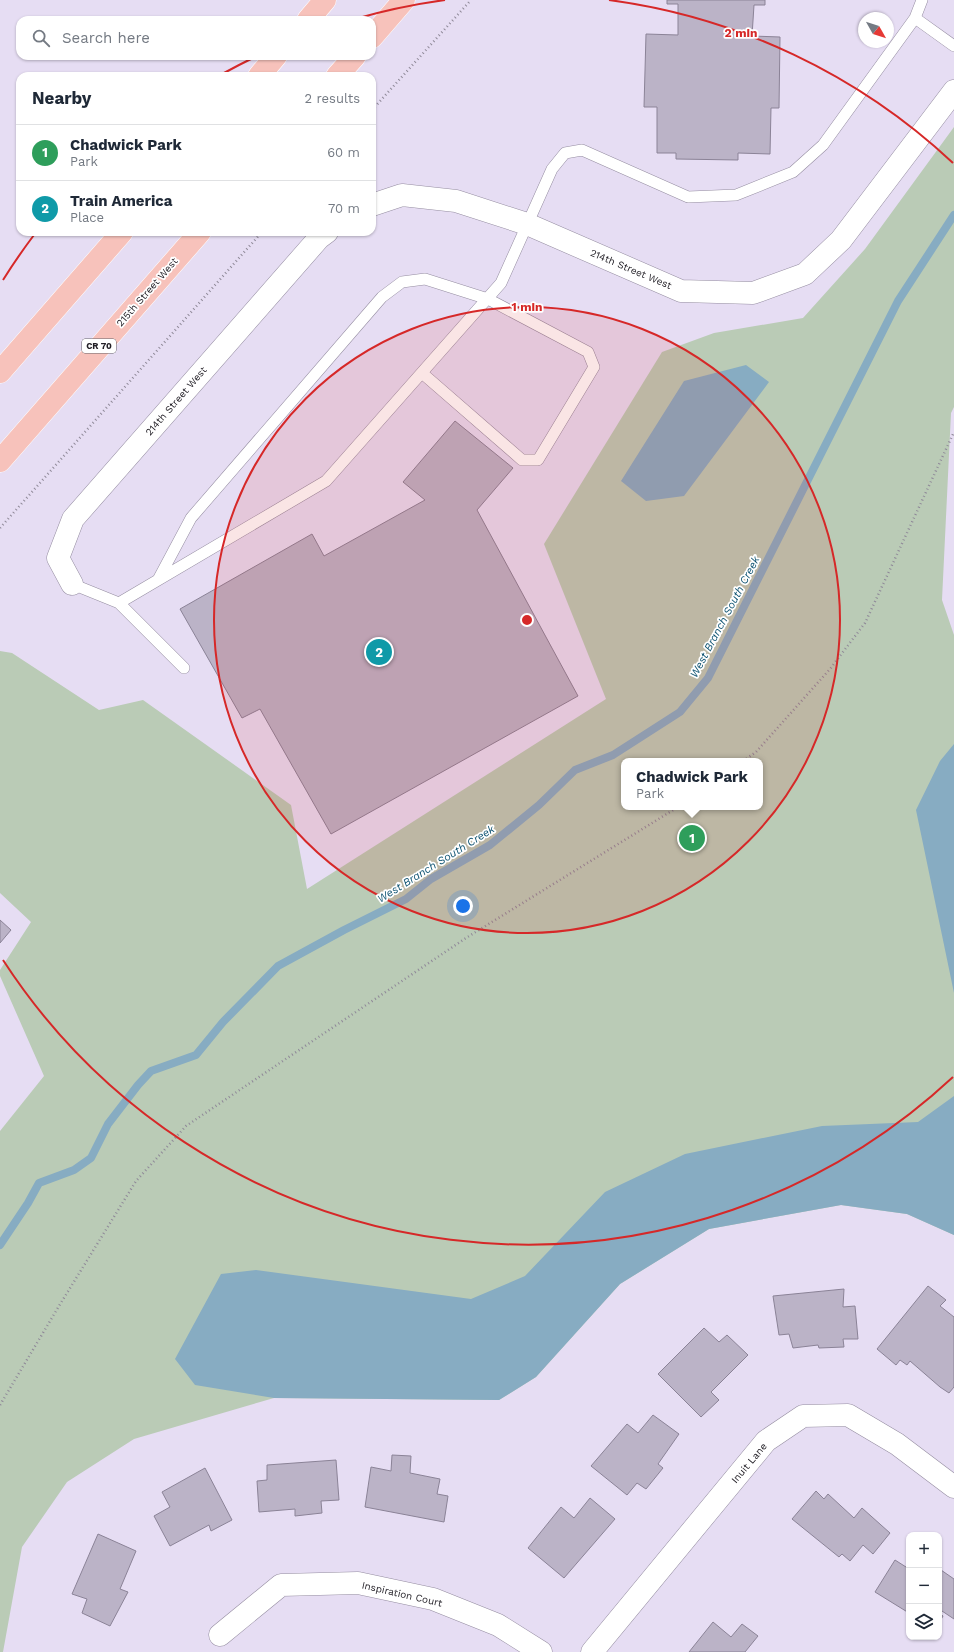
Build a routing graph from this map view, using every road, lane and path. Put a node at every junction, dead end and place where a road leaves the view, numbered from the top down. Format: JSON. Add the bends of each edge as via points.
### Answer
{"nodes":[{"id":1,"x":325,"y":0,"type":"edge"},
{"id":2,"x":384,"y":0,"type":"edge"},
{"id":3,"x":404,"y":0,"type":"edge"},
{"id":4,"x":471,"y":0,"type":"edge"},
{"id":5,"x":922,"y":0,"type":"edge"},
{"id":6,"x":311,"y":16,"type":"edge"},
{"id":7,"x":373,"y":16,"type":"edge"},
{"id":8,"x":915,"y":18,"type":"junction"},
{"id":9,"x":376,"y":32,"type":"edge"},
{"id":10,"x":954,"y":46,"type":"edge"},
{"id":11,"x":272,"y":60,"type":"edge"},
{"id":12,"x":341,"y":60,"type":"edge"},
{"id":13,"x":351,"y":60,"type":"edge"},
{"id":14,"x":262,"y":72,"type":"edge"},
{"id":15,"x":333,"y":72,"type":"edge"},
{"id":16,"x":341,"y":72,"type":"edge"},
{"id":17,"x":954,"y":91,"type":"edge"},
{"id":18,"x":376,"y":106,"type":"edge"},
{"id":19,"x":376,"y":204,"type":"edge"},
{"id":20,"x":527,"y":224,"type":"junction"},
{"id":21,"x":119,"y":236,"type":"edge"},
{"id":22,"x":197,"y":236,"type":"edge"},
{"id":23,"x":258,"y":236,"type":"edge"},
{"id":24,"x":322,"y":236,"type":"edge"},
{"id":25,"x":488,"y":299,"type":"junction"},
{"id":26,"x":0,"y":372,"type":"edge"},
{"id":27,"x":422,"y":373,"type":"junction"},
{"id":28,"x":954,"y":432,"type":"edge"},
{"id":29,"x":0,"y":461,"type":"edge"},
{"id":30,"x":0,"y":528,"type":"edge"},
{"id":31,"x":159,"y":578,"type":"junction"},
{"id":32,"x":72,"y":584,"type":"joint"},
{"id":33,"x":119,"y":603,"type":"junction"},
{"id":34,"x":184,"y":668,"type":"dead end"},
{"id":35,"x":747,"y":758,"type":"edge"},
{"id":36,"x":673,"y":810,"type":"edge"},
{"id":37,"x":0,"y":1405,"type":"edge"},
{"id":38,"x":954,"y":1487,"type":"edge"},
{"id":39,"x":220,"y":1635,"type":"dead end"},
{"id":40,"x":541,"y":1652,"type":"edge"},
{"id":41,"x":592,"y":1652,"type":"edge"}],
"edges":[{"from":1,"to":6,"type":"main road"},
{"from":2,"to":7,"type":"main road"},
{"from":3,"to":9,"type":"main road"},
{"from":4,"to":18,"type":"path"},
{"from":5,"to":8,"type":"lane"},
{"from":8,"to":10,"type":"lane"},
{"from":8,"to":20,"type":"lane","via":[[823,145],[793,172],[736,195],[688,197],[582,150],[565,153],[552,169]]},
{"from":11,"to":14,"type":"main road"},
{"from":12,"to":15,"type":"main road"},
{"from":13,"to":16,"type":"main road"},
{"from":17,"to":20,"type":"street","name":"214th Street West","via":[[841,240],[805,274],[753,293],[681,291]]},
{"from":19,"to":20,"type":"street","name":"214th Street West","via":[[402,195],[456,201]]},
{"from":20,"to":25,"type":"lane","via":[[501,283]]},
{"from":21,"to":26,"type":"main road"},
{"from":22,"to":29,"type":"main road","name":"215th Street West","number":"CR 70"},
{"from":23,"to":30,"type":"path"},
{"from":24,"to":32,"type":"street","name":"214th Street West","via":[[73,519],[58,558]]},
{"from":25,"to":27,"type":"lane"},
{"from":25,"to":27,"type":"lane","via":[[588,352],[594,367],[538,460],[522,460]]},
{"from":25,"to":31,"type":"lane","via":[[425,279],[402,282],[382,297],[191,518]]},
{"from":27,"to":31,"type":"lane","via":[[326,481]]},
{"from":28,"to":35,"type":"path","via":[[865,623],[830,669],[756,752]]},
{"from":31,"to":33,"type":"lane"},
{"from":32,"to":33,"type":"lane"},
{"from":33,"to":34,"type":"lane"},
{"from":36,"to":37,"type":"path","via":[[466,938],[186,1126],[136,1181]]},
{"from":38,"to":41,"type":"street","name":"Inuit Lane","via":[[897,1444],[848,1415],[804,1416],[766,1441]]},
{"from":39,"to":40,"type":"street","name":"Inspiration Court","via":[[281,1586],[358,1583],[434,1599],[498,1625]]}]}
